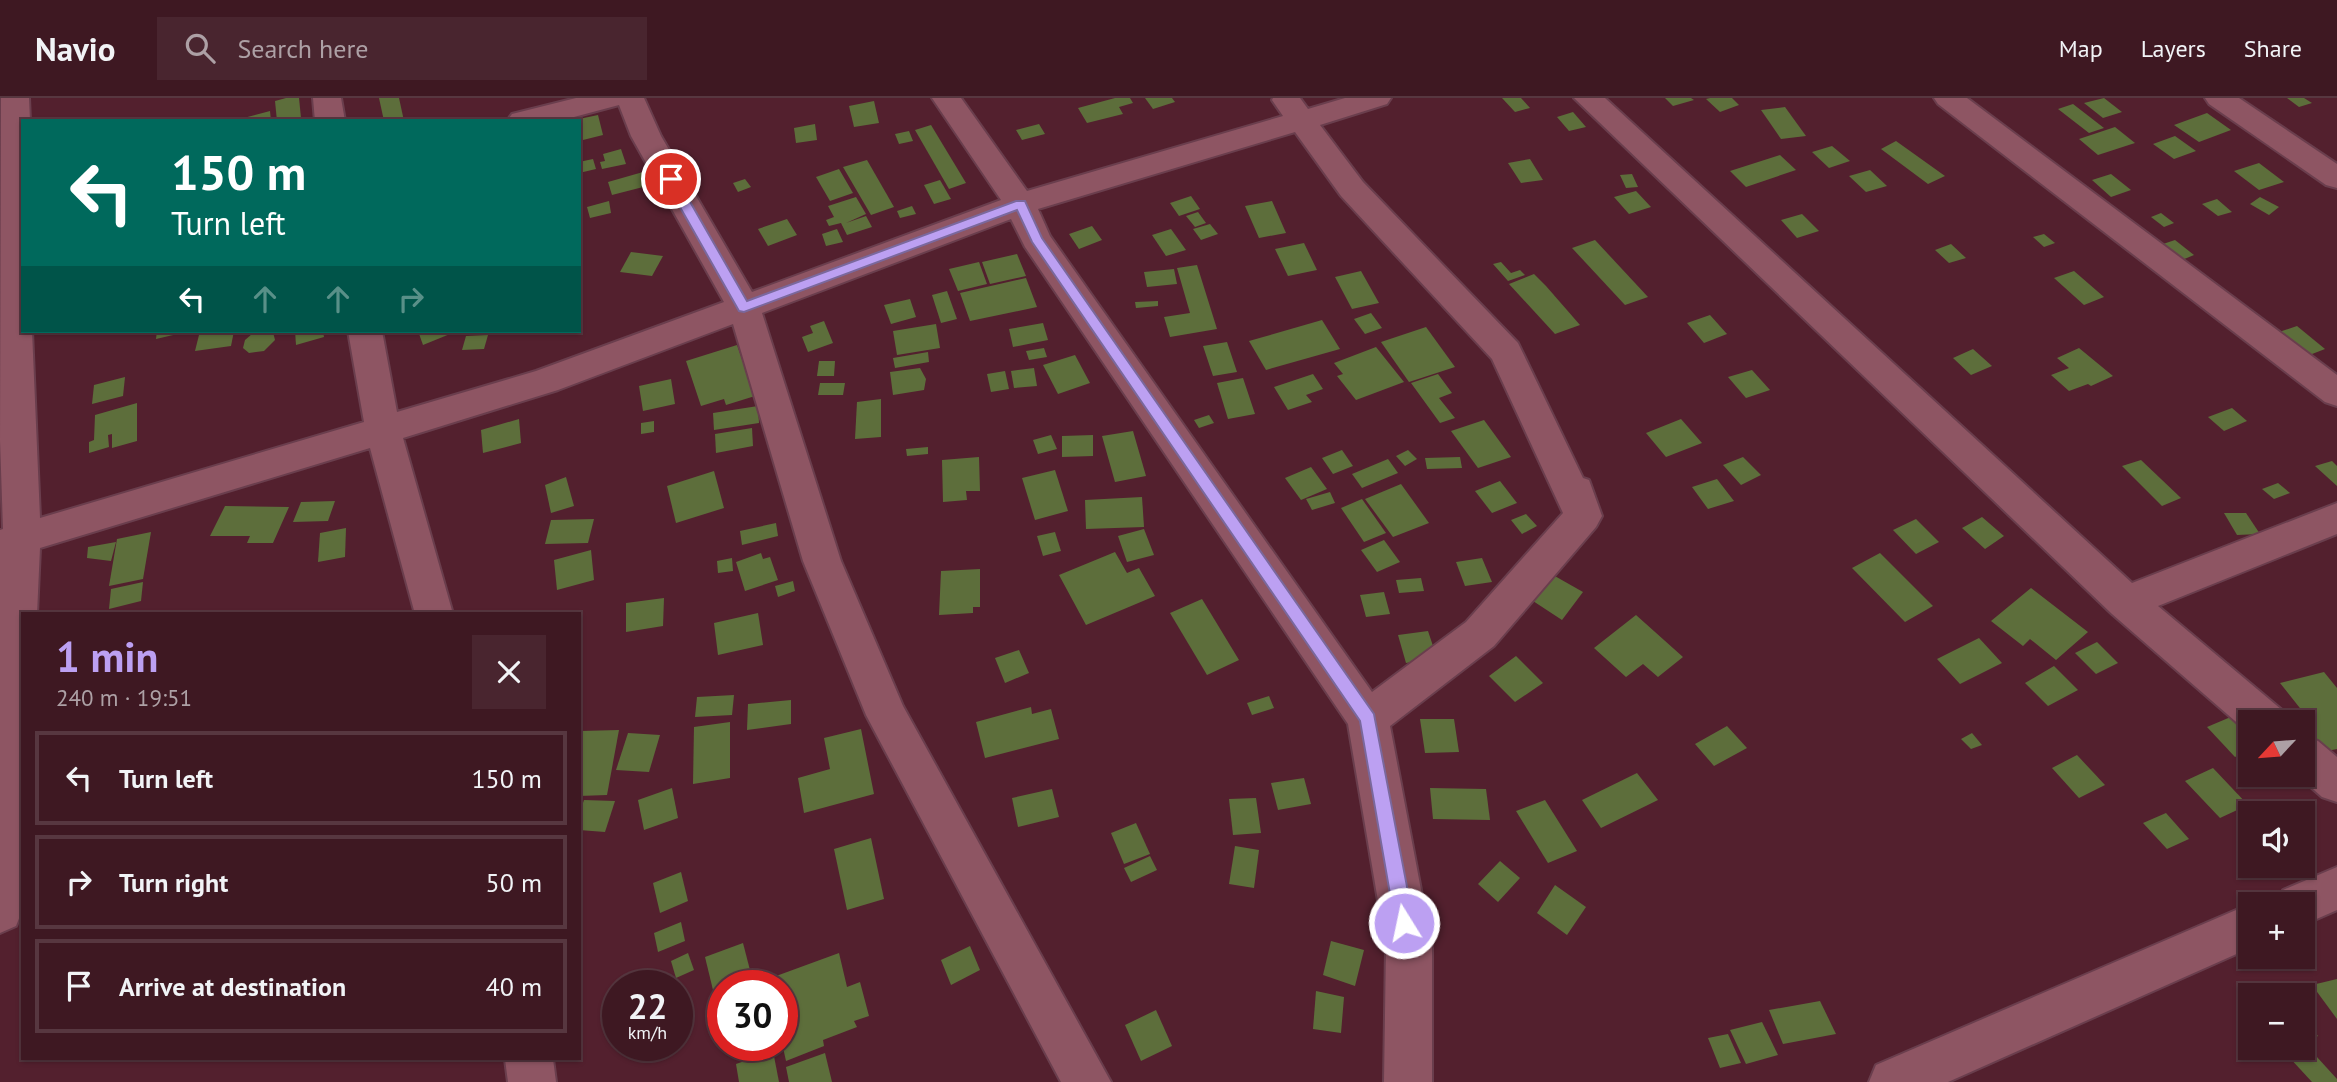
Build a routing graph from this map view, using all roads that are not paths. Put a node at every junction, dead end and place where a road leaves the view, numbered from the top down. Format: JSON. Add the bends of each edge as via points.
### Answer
{"nodes":[{"id":1,"x":15,"y":98,"type":"edge"},
{"id":2,"x":327,"y":98,"type":"edge"},
{"id":3,"x":612,"y":98,"type":"edge"},
{"id":4,"x":629,"y":98,"type":"edge"},
{"id":5,"x":946,"y":98,"type":"edge"},
{"id":6,"x":1377,"y":98,"type":"edge"},
{"id":7,"x":1588,"y":98,"type":"edge"},
{"id":8,"x":1948,"y":98,"type":"edge"},
{"id":9,"x":2220,"y":98,"type":"edge"},
{"id":10,"x":1293,"y":109,"type":"edge"},
{"id":11,"x":330,"y":119,"type":"edge"},
{"id":12,"x":530,"y":119,"type":"edge"},
{"id":13,"x":2337,"y":178,"type":"edge"},
{"id":14,"x":1020,"y":204,"type":"junction"},
{"id":15,"x":744,"y":307,"type":"junction"},
{"id":16,"x":365,"y":333,"type":"edge"},
{"id":17,"x":2337,"y":393,"type":"edge"},
{"id":18,"x":383,"y":430,"type":"junction"},
{"id":19,"x":1568,"y":461,"type":"dead end"},
{"id":20,"x":1583,"y":516,"type":"junction"},
{"id":21,"x":2337,"y":518,"type":"edge"},
{"id":22,"x":11,"y":542,"type":"edge"},
{"id":23,"x":2126,"y":602,"type":"junction"},
{"id":24,"x":433,"y":612,"type":"edge"},
{"id":25,"x":2251,"y":710,"type":"edge"},
{"id":26,"x":1368,"y":719,"type":"junction"},
{"id":27,"x":2315,"y":764,"type":"edge"},
{"id":28,"x":2337,"y":783,"type":"edge"},
{"id":29,"x":2337,"y":888,"type":"edge"},
{"id":30,"x":2315,"y":898,"type":"edge"},
{"id":31,"x":0,"y":911,"type":"edge"},
{"id":32,"x":2238,"y":932,"type":"edge"},
{"id":33,"x":530,"y":1060,"type":"edge"},
{"id":34,"x":1956,"y":1071,"type":"edge"},
{"id":35,"x":532,"y":1082,"type":"edge"},
{"id":36,"x":1087,"y":1082,"type":"edge"},
{"id":37,"x":1408,"y":1082,"type":"edge"},
{"id":38,"x":1893,"y":1082,"type":"edge"}],
"edges":[{"from":1,"to":22,"type":"street","via":[[16,398]]},
{"from":2,"to":11,"type":"street"},
{"from":3,"to":12,"type":"street"},
{"from":4,"to":15,"type":"street"},
{"from":5,"to":14,"type":"street"},
{"from":6,"to":10,"type":"street"},
{"from":7,"to":23,"type":"street"},
{"from":8,"to":17,"type":"street"},
{"from":9,"to":13,"type":"street"},
{"from":10,"to":14,"type":"street"},
{"from":10,"to":20,"type":"street","via":[[1352,189],[1506,352]]},
{"from":14,"to":15,"type":"street"},
{"from":14,"to":26,"type":"street","via":[[1036,239]]},
{"from":15,"to":18,"type":"street","via":[[546,381]]},
{"from":15,"to":36,"type":"street","via":[[822,561],[886,715]]},
{"from":16,"to":18,"type":"street"},
{"from":18,"to":22,"type":"street"},
{"from":18,"to":24,"type":"street"},
{"from":19,"to":20,"type":"street"},
{"from":20,"to":26,"type":"street","via":[[1480,634]]},
{"from":21,"to":23,"type":"street"},
{"from":22,"to":31,"type":"street"},
{"from":23,"to":25,"type":"street"},
{"from":26,"to":37,"type":"street","via":[[1409,948]]},
{"from":27,"to":28,"type":"street"},
{"from":29,"to":30,"type":"street"},
{"from":32,"to":34,"type":"street"},
{"from":33,"to":35,"type":"street"},
{"from":34,"to":38,"type":"street"}]}
